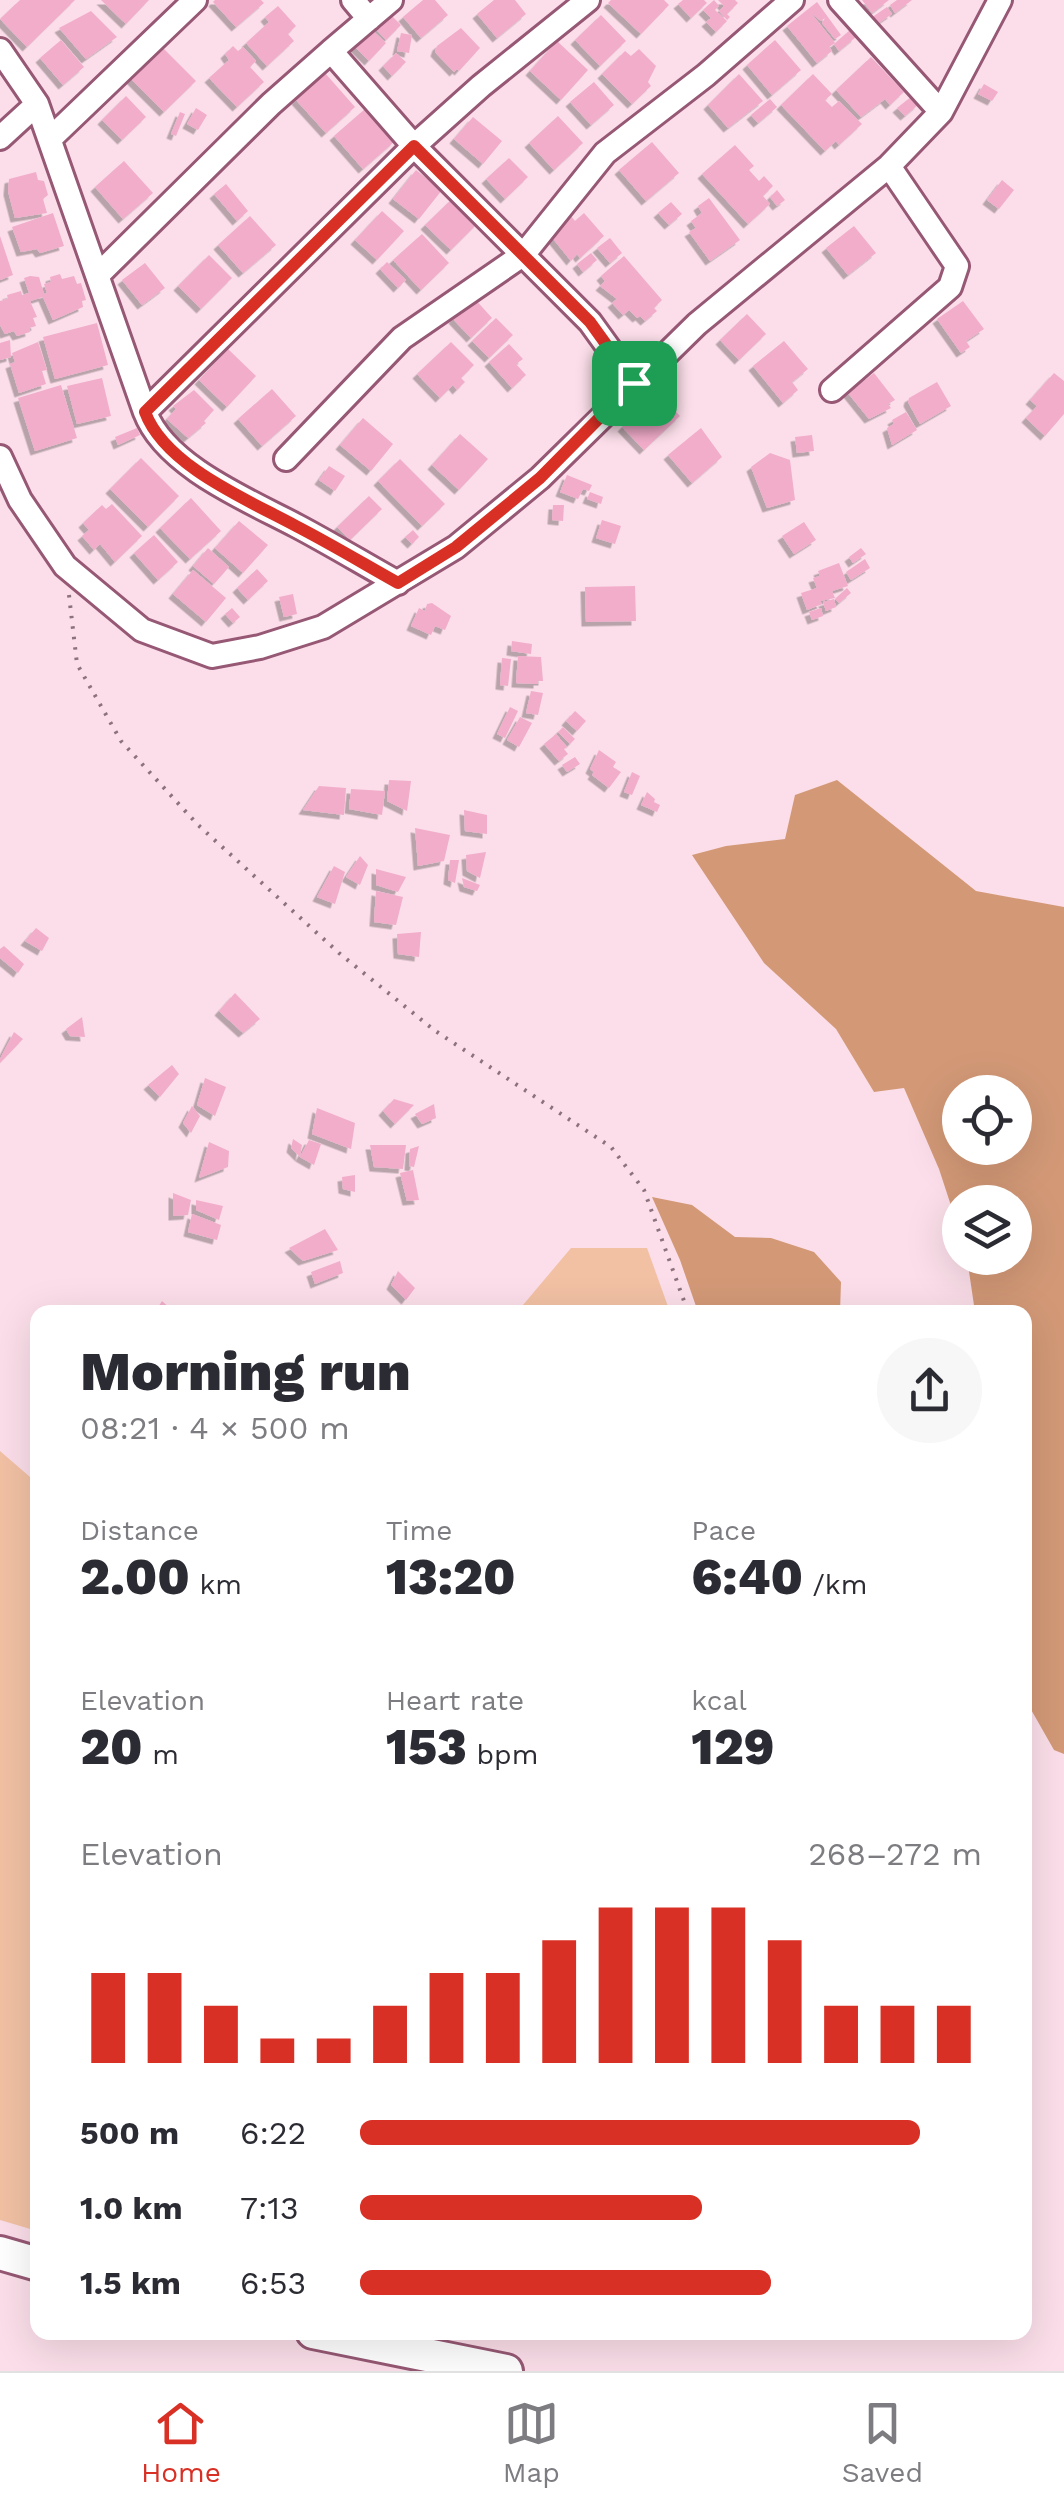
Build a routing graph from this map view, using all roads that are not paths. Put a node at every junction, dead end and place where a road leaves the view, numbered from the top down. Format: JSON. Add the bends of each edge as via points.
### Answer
{"nodes":[{"id":1,"x":195,"y":0,"type":"edge"},
{"id":2,"x":353,"y":0,"type":"edge"},
{"id":3,"x":391,"y":0,"type":"edge"},
{"id":4,"x":588,"y":0,"type":"edge"},
{"id":5,"x":792,"y":0,"type":"edge"},
{"id":6,"x":840,"y":0,"type":"edge"},
{"id":7,"x":1000,"y":0,"type":"edge"},
{"id":8,"x":369,"y":19,"type":"junction"},
{"id":9,"x":0,"y":50,"type":"edge"},
{"id":10,"x":331,"y":50,"type":"junction"},
{"id":11,"x":37,"y":104,"type":"junction"},
{"id":12,"x":941,"y":112,"type":"junction"},
{"id":13,"x":0,"y":138,"type":"edge"},
{"id":14,"x":51,"y":138,"type":"junction"},
{"id":15,"x":414,"y":146,"type":"junction"},
{"id":16,"x":889,"y":166,"type":"junction"},
{"id":17,"x":524,"y":254,"type":"junction"},
{"id":18,"x":98,"y":275,"type":"junction"},
{"id":19,"x":634,"y":383,"type":"junction"},
{"id":20,"x":832,"y":390,"type":"dead end"},
{"id":21,"x":145,"y":412,"type":"junction"},
{"id":22,"x":0,"y":457,"type":"edge"},
{"id":23,"x":286,"y":459,"type":"dead end"},
{"id":24,"x":398,"y":583,"type":"junction"},
{"id":25,"x":0,"y":2253,"type":"edge"},
{"id":26,"x":30,"y":2262,"type":"edge"},
{"id":27,"x":353,"y":2340,"type":"edge"},
{"id":28,"x":506,"y":2371,"type":"edge"}],
"edges":[{"from":1,"to":14,"type":"street"},
{"from":2,"to":8,"type":"street"},
{"from":3,"to":8,"type":"street"},
{"from":4,"to":15,"type":"street"},
{"from":5,"to":17,"type":"street","via":[[605,154]]},
{"from":6,"to":12,"type":"street"},
{"from":7,"to":12,"type":"street"},
{"from":8,"to":10,"type":"street"},
{"from":9,"to":11,"type":"street"},
{"from":10,"to":15,"type":"street"},
{"from":10,"to":18,"type":"street"},
{"from":11,"to":13,"type":"street"},
{"from":11,"to":14,"type":"street"},
{"from":12,"to":16,"type":"street"},
{"from":14,"to":18,"type":"street"},
{"from":15,"to":17,"type":"street"},
{"from":15,"to":21,"type":"street"},
{"from":16,"to":19,"type":"street"},
{"from":16,"to":20,"type":"street","via":[[957,266],[950,286]]},
{"from":17,"to":19,"type":"street","via":[[590,322]]},
{"from":17,"to":23,"type":"street","via":[[402,338]]},
{"from":18,"to":21,"type":"street"},
{"from":19,"to":24,"type":"street","via":[[540,478],[456,547]]},
{"from":21,"to":24,"type":"street","via":[[172,449],[214,483]]},
{"from":22,"to":24,"type":"street","via":[[65,566],[142,630],[212,656],[323,628]]},
{"from":25,"to":26,"type":"highway"},
{"from":27,"to":28,"type":"highway"}]}
